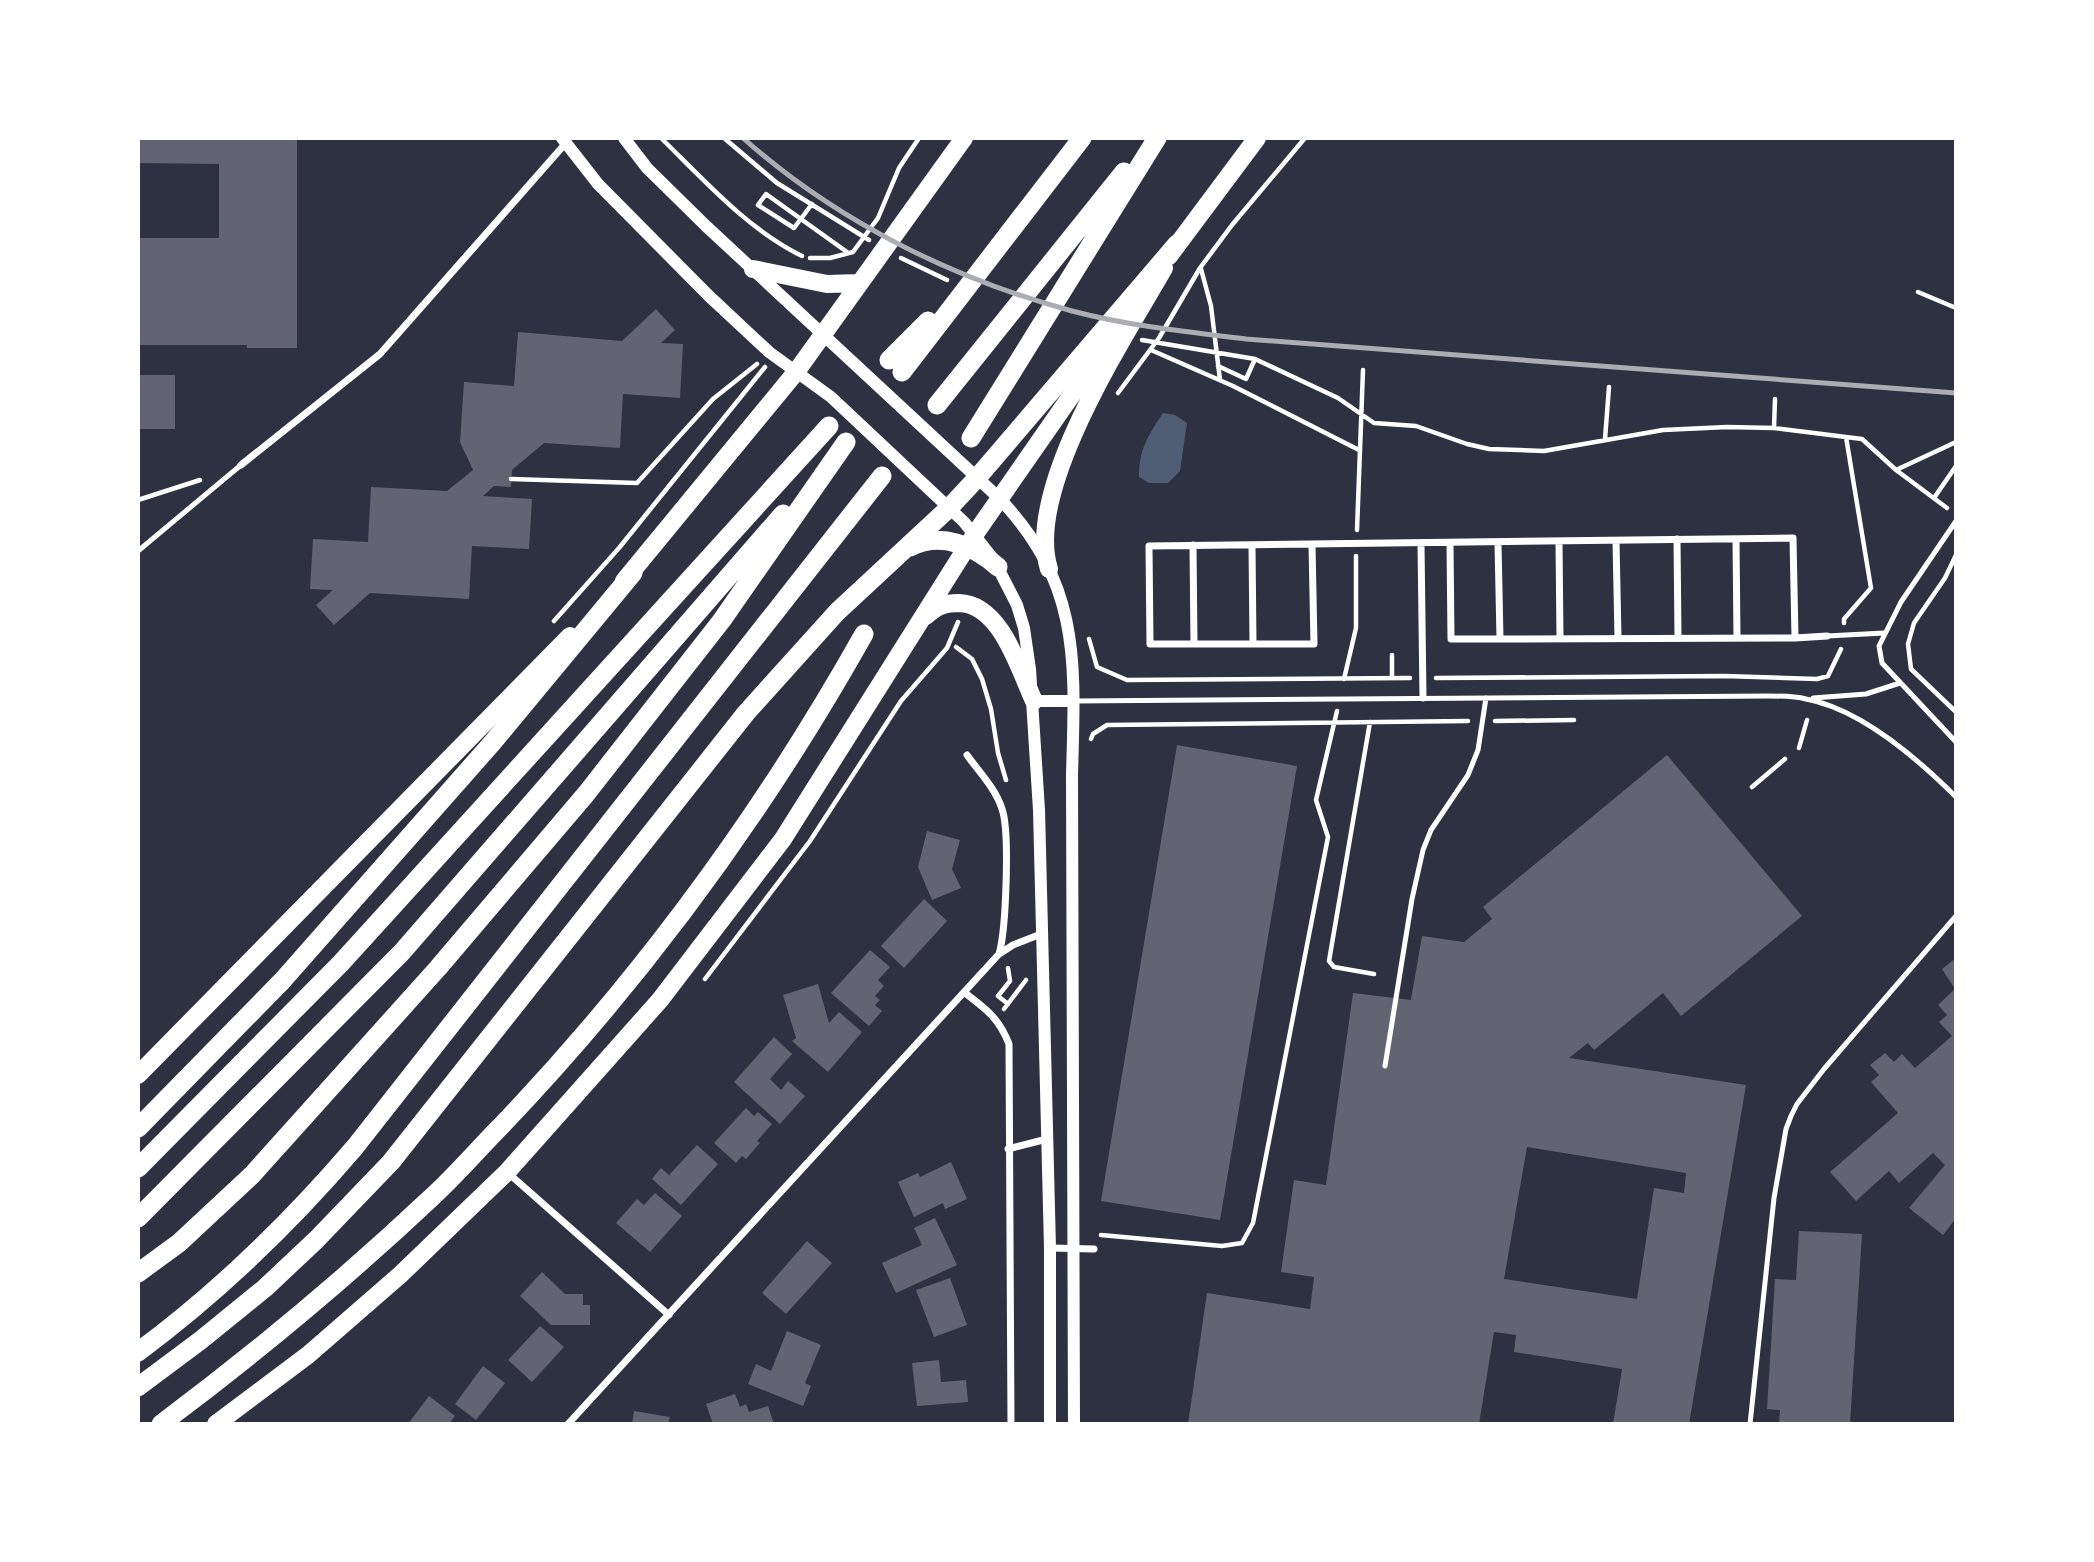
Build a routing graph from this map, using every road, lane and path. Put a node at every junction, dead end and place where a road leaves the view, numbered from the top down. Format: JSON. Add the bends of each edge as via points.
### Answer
{"nodes":[{"id":1,"x":624,"y":138,"type":"edge"},
{"id":2,"x":661,"y":138,"type":"edge"},
{"id":3,"x":919,"y":138,"type":"edge"},
{"id":4,"x":964,"y":138,"type":"edge"},
{"id":5,"x":1082,"y":138,"type":"edge"},
{"id":6,"x":1151,"y":138,"type":"edge"},
{"id":7,"x":1157,"y":138,"type":"edge"},
{"id":8,"x":1257,"y":138,"type":"edge"},
{"id":9,"x":1305,"y":138,"type":"edge"},
{"id":10,"x":566,"y":140,"type":"edge"},
{"id":11,"x":812,"y":204,"type":"dead end"},
{"id":12,"x":1177,"y":244,"type":"junction"},
{"id":13,"x":848,"y":253,"type":"junction"},
{"id":14,"x":1200,"y":268,"type":"junction"},
{"id":15,"x":753,"y":269,"type":"junction"},
{"id":16,"x":860,"y":283,"type":"junction"},
{"id":17,"x":1918,"y":292,"type":"dead end"},
{"id":18,"x":1956,"y":308,"type":"edge"},
{"id":19,"x":823,"y":335,"type":"junction"},
{"id":20,"x":1151,"y":349,"type":"junction"},
{"id":21,"x":764,"y":357,"type":"junction"},
{"id":22,"x":895,"y":366,"type":"dead end"},
{"id":23,"x":1218,"y":366,"type":"junction"},
{"id":24,"x":1363,"y":370,"type":"dead end"},
{"id":25,"x":796,"y":372,"type":"junction"},
{"id":26,"x":1220,"y":380,"type":"junction"},
{"id":27,"x":1609,"y":387,"type":"dead end"},
{"id":28,"x":1775,"y":399,"type":"dead end"},
{"id":29,"x":1112,"y":402,"type":"dead end"},
{"id":30,"x":937,"y":405,"type":"dead end"},
{"id":31,"x":1361,"y":416,"type":"junction"},
{"id":32,"x":829,"y":426,"type":"dead end"},
{"id":33,"x":1774,"y":428,"type":"junction"},
{"id":34,"x":1846,"y":437,"type":"junction"},
{"id":35,"x":971,"y":438,"type":"dead end"},
{"id":36,"x":1605,"y":439,"type":"junction"},
{"id":37,"x":1956,"y":442,"type":"edge"},
{"id":38,"x":1359,"y":450,"type":"junction"},
{"id":39,"x":241,"y":465,"type":"junction"},
{"id":40,"x":1956,"y":466,"type":"edge"},
{"id":41,"x":1896,"y":470,"type":"junction"},
{"id":42,"x":882,"y":476,"type":"dead end"},
{"id":43,"x":975,"y":476,"type":"junction"},
{"id":44,"x":511,"y":479,"type":"dead end"},
{"id":45,"x":999,"y":498,"type":"junction"},
{"id":46,"x":1934,"y":499,"type":"junction"},
{"id":47,"x":138,"y":500,"type":"edge"},
{"id":48,"x":955,"y":504,"type":"junction"},
{"id":49,"x":1947,"y":508,"type":"dead end"},
{"id":50,"x":1956,"y":522,"type":"edge"},
{"id":51,"x":1357,"y":533,"type":"dead end"},
{"id":52,"x":1677,"y":539,"type":"junction"},
{"id":53,"x":1736,"y":539,"type":"junction"},
{"id":54,"x":971,"y":540,"type":"junction"},
{"id":55,"x":1559,"y":541,"type":"junction"},
{"id":56,"x":1616,"y":541,"type":"junction"},
{"id":57,"x":1450,"y":543,"type":"junction"},
{"id":58,"x":1498,"y":543,"type":"junction"},
{"id":59,"x":1421,"y":544,"type":"junction"},
{"id":60,"x":1193,"y":545,"type":"junction"},
{"id":61,"x":1252,"y":545,"type":"junction"},
{"id":62,"x":1312,"y":545,"type":"junction"},
{"id":63,"x":1357,"y":546,"type":"dead end"},
{"id":64,"x":138,"y":551,"type":"edge"},
{"id":65,"x":900,"y":552,"type":"junction"},
{"id":66,"x":1956,"y":555,"type":"edge"},
{"id":67,"x":998,"y":568,"type":"joint"},
{"id":68,"x":1049,"y":569,"type":"junction"},
{"id":69,"x":633,"y":573,"type":"junction"},
{"id":70,"x":1871,"y":587,"type":"dead end"},
{"id":71,"x":919,"y":624,"type":"junction"},
{"id":72,"x":1884,"y":633,"type":"junction"},
{"id":73,"x":864,"y":634,"type":"dead end"},
{"id":74,"x":1827,"y":636,"type":"joint"},
{"id":75,"x":1678,"y":638,"type":"junction"},
{"id":76,"x":1737,"y":638,"type":"junction"},
{"id":77,"x":1795,"y":638,"type":"junction"},
{"id":78,"x":1500,"y":639,"type":"junction"},
{"id":79,"x":1560,"y":639,"type":"junction"},
{"id":80,"x":1618,"y":639,"type":"junction"},
{"id":81,"x":1194,"y":644,"type":"junction"},
{"id":82,"x":1253,"y":644,"type":"junction"},
{"id":83,"x":956,"y":647,"type":"dead end"},
{"id":84,"x":1392,"y":656,"type":"dead end"},
{"id":85,"x":1828,"y":676,"type":"dead end"},
{"id":86,"x":1574,"y":677,"type":"dead end"},
{"id":87,"x":1392,"y":678,"type":"dead end"},
{"id":88,"x":1344,"y":681,"type":"dead end"},
{"id":89,"x":1900,"y":682,"type":"junction"},
{"id":90,"x":1423,"y":698,"type":"junction"},
{"id":91,"x":1486,"y":698,"type":"junction"},
{"id":92,"x":1807,"y":699,"type":"junction"},
{"id":93,"x":1034,"y":701,"type":"junction"},
{"id":94,"x":1074,"y":701,"type":"junction"},
{"id":95,"x":1338,"y":707,"type":"dead end"},
{"id":96,"x":1956,"y":712,"type":"edge"},
{"id":97,"x":1574,"y":720,"type":"dead end"},
{"id":98,"x":1807,"y":720,"type":"dead end"},
{"id":99,"x":1474,"y":721,"type":"dead end"},
{"id":100,"x":1487,"y":721,"type":"dead end"},
{"id":101,"x":1370,"y":723,"type":"junction"},
{"id":102,"x":1090,"y":742,"type":"dead end"},
{"id":103,"x":1956,"y":742,"type":"edge"},
{"id":104,"x":1799,"y":748,"type":"dead end"},
{"id":105,"x":967,"y":755,"type":"dead end"},
{"id":106,"x":1785,"y":760,"type":"dead end"},
{"id":107,"x":1008,"y":786,"type":"dead end"},
{"id":108,"x":1752,"y":787,"type":"dead end"},
{"id":109,"x":1956,"y":797,"type":"edge"},
{"id":110,"x":1956,"y":916,"type":"edge"},
{"id":111,"x":1041,"y":934,"type":"junction"},
{"id":112,"x":999,"y":954,"type":"junction"},
{"id":113,"x":1008,"y":968,"type":"dead end"},
{"id":114,"x":1026,"y":970,"type":"dead end"},
{"id":115,"x":1374,"y":974,"type":"dead end"},
{"id":116,"x":965,"y":993,"type":"junction"},
{"id":117,"x":1008,"y":1004,"type":"junction"},
{"id":118,"x":1002,"y":1012,"type":"dead end"},
{"id":119,"x":1385,"y":1066,"type":"dead end"},
{"id":120,"x":138,"y":1075,"type":"edge"},
{"id":121,"x":138,"y":1128,"type":"edge"},
{"id":122,"x":1047,"y":1139,"type":"junction"},
{"id":123,"x":1008,"y":1149,"type":"junction"},
{"id":124,"x":138,"y":1168,"type":"edge"},
{"id":125,"x":507,"y":1171,"type":"junction"},
{"id":126,"x":138,"y":1217,"type":"edge"},
{"id":127,"x":1097,"y":1234,"type":"dead end"},
{"id":128,"x":1050,"y":1248,"type":"junction"},
{"id":129,"x":1073,"y":1249,"type":"junction"},
{"id":130,"x":1094,"y":1249,"type":"dead end"},
{"id":131,"x":138,"y":1273,"type":"edge"},
{"id":132,"x":670,"y":1315,"type":"junction"},
{"id":133,"x":138,"y":1352,"type":"edge"},
{"id":134,"x":138,"y":1387,"type":"edge"},
{"id":135,"x":162,"y":1424,"type":"edge"},
{"id":136,"x":216,"y":1424,"type":"edge"},
{"id":137,"x":568,"y":1424,"type":"edge"},
{"id":138,"x":1011,"y":1424,"type":"edge"},
{"id":139,"x":1050,"y":1424,"type":"edge"},
{"id":140,"x":1074,"y":1424,"type":"edge"},
{"id":141,"x":1750,"y":1424,"type":"edge"}],
"edges":[{"from":1,"to":15,"type":"street","via":[[647,168]]},
{"from":2,"to":13,"type":"path","via":[[773,241],[806,258]]},
{"from":3,"to":13,"type":"path","via":[[899,168],[878,218]]},
{"from":4,"to":16,"type":"highway"},
{"from":5,"to":22,"type":"highway","via":[[994,255]]},
{"from":6,"to":30,"type":"highway"},
{"from":7,"to":35,"type":"highway"},
{"from":8,"to":12,"type":"highway"},
{"from":9,"to":14,"type":"path"},
{"from":10,"to":21,"type":"street","via":[[611,198]]},
{"from":10,"to":39,"type":"street","via":[[380,354]]},
{"from":11,"to":13,"type":"path","via":[[806,212],[800,220],[794,228],[758,205],[766,194],[800,218],[809,225]]},
{"from":12,"to":43,"type":"highway"},
{"from":12,"to":45,"type":"highway"},
{"from":12,"to":68,"type":"highway","via":[[1075,429],[1047,518],[1044,545]]},
{"from":14,"to":20,"type":"path"},
{"from":14,"to":23,"type":"path","via":[[1211,306]]},
{"from":15,"to":16,"type":"highway","via":[[827,284]]},
{"from":15,"to":19,"type":"street"},
{"from":16,"to":19,"type":"highway"},
{"from":17,"to":18,"type":"path"},
{"from":19,"to":25,"type":"highway"},
{"from":19,"to":43,"type":"street"},
{"from":20,"to":26,"type":"path"},
{"from":20,"to":29,"type":"path"},
{"from":21,"to":25,"type":"street"},
{"from":21,"to":44,"type":"path","via":[[713,399],[636,483]]},
{"from":23,"to":26,"type":"path"},
{"from":23,"to":31,"type":"path","via":[[1246,379],[1255,359],[1338,397]]},
{"from":24,"to":31,"type":"path"},
{"from":25,"to":48,"type":"street"},
{"from":25,"to":69,"type":"highway"},
{"from":26,"to":38,"type":"path"},
{"from":27,"to":36,"type":"path"},
{"from":28,"to":33,"type":"path"},
{"from":31,"to":36,"type":"path","via":[[1374,423],[1416,426],[1489,449],[1544,451]]},
{"from":31,"to":38,"type":"path"},
{"from":32,"to":124,"type":"highway","via":[[341,963]]},
{"from":33,"to":34,"type":"path"},
{"from":33,"to":36,"type":"path","via":[[1685,428]]},
{"from":34,"to":41,"type":"path","via":[[1862,439]]},
{"from":34,"to":70,"type":"path"},
{"from":37,"to":41,"type":"path"},
{"from":38,"to":51,"type":"path"},
{"from":39,"to":47,"type":"path"},
{"from":39,"to":64,"type":"lane"},
{"from":40,"to":46,"type":"path"},
{"from":41,"to":46,"type":"path"},
{"from":42,"to":133,"type":"highway","via":[[311,1199],[206,1298]]},
{"from":43,"to":45,"type":"street"},
{"from":43,"to":48,"type":"highway"},
{"from":45,"to":54,"type":"highway"},
{"from":45,"to":68,"type":"street","via":[[1034,540]]},
{"from":46,"to":49,"type":"path"},
{"from":48,"to":54,"type":"street"},
{"from":48,"to":65,"type":"highway"},
{"from":50,"to":72,"type":"lane"},
{"from":52,"to":53,"type":"street"},
{"from":52,"to":56,"type":"street"},
{"from":52,"to":75,"type":"street"},
{"from":53,"to":76,"type":"street"},
{"from":53,"to":77,"type":"street","via":[[1793,538]]},
{"from":54,"to":65,"type":"highway","via":[[918,543]]},
{"from":54,"to":67,"type":"highway"},
{"from":54,"to":71,"type":"highway"},
{"from":55,"to":56,"type":"street"},
{"from":55,"to":58,"type":"street"},
{"from":55,"to":79,"type":"street"},
{"from":56,"to":80,"type":"street"},
{"from":57,"to":58,"type":"street"},
{"from":57,"to":59,"type":"street"},
{"from":57,"to":78,"type":"street","via":[[1451,639]]},
{"from":58,"to":78,"type":"street"},
{"from":59,"to":62,"type":"street"},
{"from":59,"to":90,"type":"street"},
{"from":60,"to":61,"type":"street"},
{"from":60,"to":81,"type":"street"},
{"from":60,"to":81,"type":"street","via":[[1149,546],[1150,644]]},
{"from":61,"to":62,"type":"street"},
{"from":61,"to":82,"type":"street"},
{"from":62,"to":82,"type":"street","via":[[1314,644]]},
{"from":63,"to":88,"type":"path","via":[[1356,628]]},
{"from":65,"to":134,"type":"highway","via":[[837,612],[746,713],[391,1162],[265,1288]]},
{"from":66,"to":96,"type":"path","via":[[1914,623],[1908,643],[1911,669]]},
{"from":67,"to":93,"type":"street","via":[[1022,621]]},
{"from":68,"to":94,"type":"street","via":[[1071,638]]},
{"from":69,"to":120,"type":"highway"},
{"from":69,"to":121,"type":"highway","via":[[493,742],[291,971]]},
{"from":71,"to":93,"type":"highway","via":[[943,604],[963,603],[985,612],[1004,637]]},
{"from":71,"to":125,"type":"highway","via":[[783,839],[660,1000]]},
{"from":72,"to":74,"type":"lane"},
{"from":72,"to":89,"type":"lane","via":[[1878,646],[1882,663]]},
{"from":73,"to":135,"type":"highway","via":[[788,761],[715,868],[554,1070],[435,1195],[339,1283]]},
{"from":74,"to":77,"type":"street"},
{"from":75,"to":76,"type":"street"},
{"from":75,"to":80,"type":"street"},
{"from":76,"to":77,"type":"street"},
{"from":78,"to":79,"type":"street"},
{"from":79,"to":80,"type":"street"},
{"from":81,"to":82,"type":"street"},
{"from":83,"to":107,"type":"path","via":[[972,659],[982,679]]},
{"from":84,"to":87,"type":"path"},
{"from":85,"to":86,"type":"path"},
{"from":89,"to":92,"type":"lane","via":[[1866,694]]},
{"from":89,"to":103,"type":"lane"},
{"from":90,"to":91,"type":"lane"},
{"from":90,"to":94,"type":"lane"},
{"from":91,"to":92,"type":"lane"},
{"from":91,"to":119,"type":"lane","via":[[1478,750],[1468,775],[1423,850]]},
{"from":92,"to":109,"type":"lane","via":[[1875,729]]},
{"from":93,"to":94,"type":"street"},
{"from":93,"to":111,"type":"street"},
{"from":94,"to":129,"type":"street"},
{"from":95,"to":127,"type":"path","via":[[1316,800],[1328,838],[1253,1223],[1242,1243],[1222,1246]]},
{"from":97,"to":100,"type":"path"},
{"from":98,"to":104,"type":"path"},
{"from":99,"to":101,"type":"path"},
{"from":101,"to":102,"type":"path","via":[[1107,725],[1093,734]]},
{"from":101,"to":115,"type":"path","via":[[1329,961],[1334,967]]},
{"from":105,"to":112,"type":"street","via":[[992,789],[1004,817],[1004,928]]},
{"from":106,"to":108,"type":"path"},
{"from":110,"to":141,"type":"lane","via":[[1813,1082],[1786,1129],[1774,1198]]},
{"from":111,"to":112,"type":"street"},
{"from":111,"to":122,"type":"street"},
{"from":112,"to":116,"type":"street"},
{"from":113,"to":117,"type":"path","via":[[1010,981],[998,996]]},
{"from":114,"to":117,"type":"path","via":[[1026,980]]},
{"from":116,"to":123,"type":"street","via":[[990,1012],[1009,1044]]},
{"from":116,"to":132,"type":"street"},
{"from":117,"to":118,"type":"path"},
{"from":122,"to":123,"type":"street"},
{"from":122,"to":128,"type":"street"},
{"from":123,"to":138,"type":"street"},
{"from":125,"to":132,"type":"street"},
{"from":125,"to":136,"type":"highway","via":[[400,1275]]},
{"from":126,"to":131,"type":"highway","via":[[402,952],[846,442],[713,631],[586,794],[438,968],[252,1175]]},
{"from":128,"to":129,"type":"street"},
{"from":128,"to":139,"type":"street"},
{"from":129,"to":130,"type":"street"},
{"from":129,"to":140,"type":"street"},
{"from":132,"to":137,"type":"street"}]}
